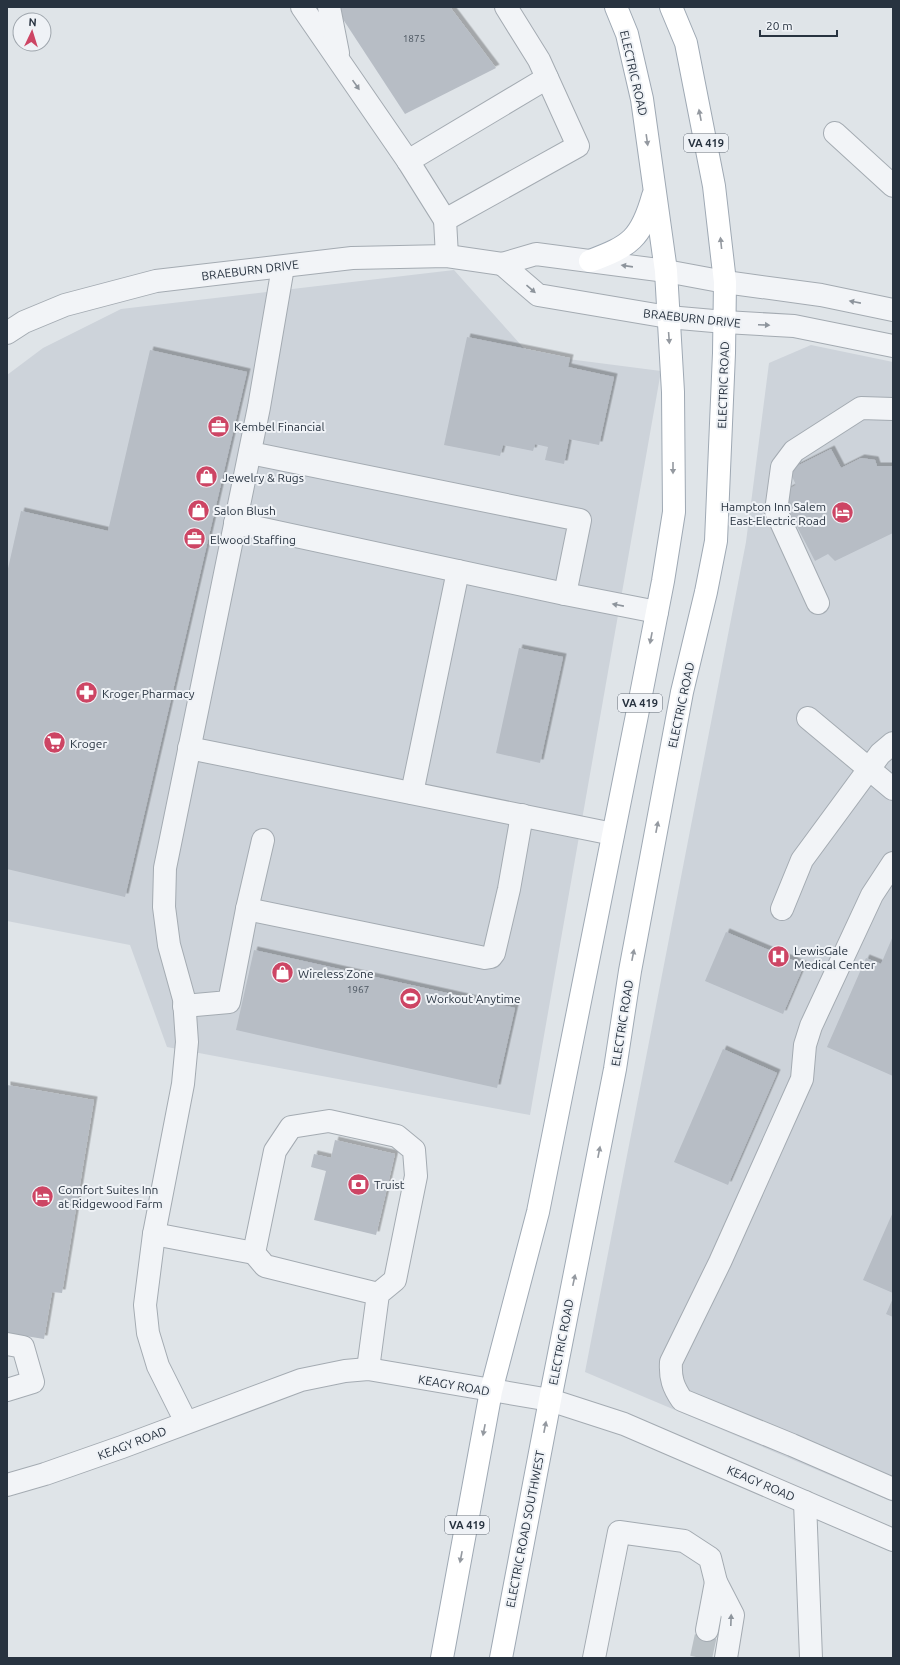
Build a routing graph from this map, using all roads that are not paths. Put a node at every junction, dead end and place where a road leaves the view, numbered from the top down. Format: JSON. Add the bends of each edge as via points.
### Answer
{"nodes":[{"id":1,"x":302,"y":7,"type":"edge"},
{"id":2,"x":329,"y":7,"type":"edge"},
{"id":3,"x":506,"y":7,"type":"edge"},
{"id":4,"x":616,"y":7,"type":"edge"},
{"id":5,"x":671,"y":7,"type":"edge"},
{"id":6,"x":339,"y":59,"type":"junction"},
{"id":7,"x":548,"y":78,"type":"junction"},
{"id":8,"x":835,"y":133,"type":"dead end"},
{"id":9,"x":408,"y":160,"type":"junction"},
{"id":10,"x":893,"y":186,"type":"edge"},
{"id":11,"x":654,"y":192,"type":"junction"},
{"id":12,"x":445,"y":220,"type":"junction"},
{"id":13,"x":447,"y":256,"type":"junction"},
{"id":14,"x":590,"y":260,"type":"junction"},
{"id":15,"x":502,"y":264,"type":"junction"},
{"id":16,"x":283,"y":267,"type":"junction"},
{"id":17,"x":666,"y":271,"type":"junction"},
{"id":18,"x":725,"y":282,"type":"junction"},
{"id":19,"x":893,"y":310,"type":"edge"},
{"id":20,"x":668,"y":317,"type":"junction"},
{"id":21,"x":725,"y":322,"type":"junction"},
{"id":22,"x":7,"y":333,"type":"edge"},
{"id":23,"x":893,"y":346,"type":"edge"},
{"id":24,"x":893,"y":409,"type":"edge"},
{"id":25,"x":250,"y":453,"type":"junction"},
{"id":26,"x":235,"y":523,"type":"junction"},
{"id":27,"x":458,"y":571,"type":"junction"},
{"id":28,"x":565,"y":594,"type":"junction"},
{"id":29,"x":818,"y":604,"type":"dead end"},
{"id":30,"x":657,"y":612,"type":"junction"},
{"id":31,"x":808,"y":718,"type":"dead end"},
{"id":32,"x":893,"y":743,"type":"edge"},
{"id":33,"x":189,"y":748,"type":"junction"},
{"id":34,"x":869,"y":769,"type":"junction"},
{"id":35,"x":893,"y":789,"type":"edge"},
{"id":36,"x":412,"y":793,"type":"junction"},
{"id":37,"x":522,"y":815,"type":"junction"},
{"id":38,"x":613,"y":834,"type":"junction"},
{"id":39,"x":263,"y":840,"type":"dead end"},
{"id":40,"x":893,"y":863,"type":"edge"},
{"id":41,"x":247,"y":909,"type":"junction"},
{"id":42,"x":782,"y":909,"type":"dead end"},
{"id":43,"x":184,"y":1006,"type":"junction"},
{"id":44,"x":154,"y":1234,"type":"junction"},
{"id":45,"x":254,"y":1253,"type":"junction"},
{"id":46,"x":378,"y":1294,"type":"junction"},
{"id":47,"x":7,"y":1344,"type":"edge"},
{"id":48,"x":368,"y":1369,"type":"junction"},
{"id":49,"x":7,"y":1390,"type":"edge"},
{"id":50,"x":491,"y":1391,"type":"junction"},
{"id":51,"x":550,"y":1400,"type":"junction"},
{"id":52,"x":186,"y":1422,"type":"junction"},
{"id":53,"x":7,"y":1485,"type":"edge"},
{"id":54,"x":893,"y":1489,"type":"edge"},
{"id":55,"x":805,"y":1502,"type":"junction"},
{"id":56,"x":893,"y":1540,"type":"edge"},
{"id":57,"x":716,"y":1582,"type":"junction"},
{"id":58,"x":708,"y":1630,"type":"tunnel mouth"},
{"id":59,"x":442,"y":1658,"type":"edge"},
{"id":60,"x":501,"y":1658,"type":"edge"},
{"id":61,"x":594,"y":1658,"type":"edge"},
{"id":62,"x":726,"y":1658,"type":"edge"},
{"id":63,"x":811,"y":1658,"type":"edge"}],
"edges":[{"from":1,"to":6,"type":"street"},
{"from":2,"to":6,"type":"street"},
{"from":3,"to":7,"type":"street"},
{"from":4,"to":11,"type":"main road","name":"ELECTRIC ROAD","number":"VA 419","one_way":true,"via":[[626,34],[642,99]]},
{"from":18,"to":5,"type":"main road","name":"ELECTRIC ROAD","number":"VA 419","one_way":true,"via":[[714,186],[686,43]]},
{"from":6,"to":9,"type":"street","one_way":true},
{"from":7,"to":9,"type":"street"},
{"from":7,"to":12,"type":"street","via":[[578,146]]},
{"from":8,"to":10,"type":"street"},
{"from":9,"to":12,"type":"street"},
{"from":11,"to":14,"type":"main road","via":[[647,218],[639,233],[614,252]]},
{"from":11,"to":17,"type":"main road","name":"ELECTRIC ROAD","number":"VA 419"},
{"from":12,"to":13,"type":"street"},
{"from":13,"to":15,"type":"street","name":"BRAEBURN DRIVE"},
{"from":13,"to":16,"type":"street","name":"BRAEBURN DRIVE","via":[[352,258]]},
{"from":14,"to":15,"type":"street","name":"BRAEBURN DRIVE","via":[[536,254]]},
{"from":17,"to":14,"type":"street","name":"BRAEBURN DRIVE","one_way":true},
{"from":15,"to":20,"type":"street","name":"BRAEBURN DRIVE","one_way":true,"via":[[538,295]]},
{"from":16,"to":22,"type":"street","name":"BRAEBURN DRIVE","via":[[156,281],[65,305],[24,322]]},
{"from":16,"to":25,"type":"street"},
{"from":17,"to":18,"type":"street","name":"BRAEBURN DRIVE"},
{"from":17,"to":20,"type":"main road","name":"ELECTRIC ROAD","number":"VA 419"},
{"from":19,"to":18,"type":"street","name":"BRAEBURN DRIVE","one_way":true,"via":[[821,295]]},
{"from":18,"to":21,"type":"main road","name":"ELECTRIC ROAD","number":"VA 419"},
{"from":20,"to":21,"type":"street","name":"BRAEBURN DRIVE"},
{"from":20,"to":30,"type":"main road","name":"ELECTRIC ROAD","number":"VA 419","one_way":true,"via":[[673,392],[674,512]]},
{"from":21,"to":23,"type":"street","name":"BRAEBURN DRIVE","one_way":true,"via":[[794,326]]},
{"from":51,"to":21,"type":"main road","name":"ELECTRIC ROAD","number":"VA 419","one_way":true,"via":[[612,1084],[630,971],[682,692],[716,541]]},
{"from":24,"to":29,"type":"street","via":[[861,408],[794,451],[782,467],[776,512]]},
{"from":25,"to":26,"type":"street"},
{"from":25,"to":28,"type":"street","via":[[580,520]]},
{"from":26,"to":27,"type":"street"},
{"from":26,"to":33,"type":"street"},
{"from":27,"to":28,"type":"street"},
{"from":27,"to":36,"type":"street"},
{"from":30,"to":28,"type":"street","one_way":true},
{"from":30,"to":38,"type":"main road","name":"ELECTRIC ROAD","number":"VA 419","one_way":true},
{"from":31,"to":34,"type":"street"},
{"from":32,"to":34,"type":"street","via":[[880,754]]},
{"from":33,"to":36,"type":"street"},
{"from":33,"to":43,"type":"street","via":[[164,868],[164,907],[169,945]]},
{"from":34,"to":35,"type":"street"},
{"from":34,"to":42,"type":"street","via":[[802,860]]},
{"from":36,"to":37,"type":"street"},
{"from":37,"to":38,"type":"street"},
{"from":37,"to":41,"type":"street","via":[[509,889],[491,957],[485,958]]},
{"from":38,"to":50,"type":"main road","name":"ELECTRIC ROAD","number":"VA 419","via":[[538,1212]]},
{"from":39,"to":41,"type":"street"},
{"from":40,"to":54,"type":"street","via":[[872,896],[811,1026],[805,1045],[802,1080],[720,1262],[671,1362],[670,1375],[673,1387],[682,1400]]},
{"from":41,"to":43,"type":"street","via":[[229,1002]]},
{"from":43,"to":44,"type":"street","via":[[187,1042],[183,1084]]},
{"from":44,"to":45,"type":"street"},
{"from":44,"to":52,"type":"street","via":[[145,1305],[148,1333],[158,1366]]},
{"from":45,"to":46,"type":"street","via":[[265,1266]]},
{"from":45,"to":46,"type":"street","via":[[275,1151],[291,1127],[329,1121],[398,1136],[414,1150],[416,1176],[395,1280]]},
{"from":46,"to":48,"type":"street"},
{"from":47,"to":49,"type":"street","via":[[23,1347],[33,1382]]},
{"from":48,"to":50,"type":"street","name":"KEAGY ROAD"},
{"from":48,"to":52,"type":"street","name":"KEAGY ROAD","via":[[301,1380]]},
{"from":50,"to":51,"type":"street","name":"KEAGY ROAD"},
{"from":50,"to":59,"type":"main road","number":"VA 419","one_way":true},
{"from":51,"to":55,"type":"street","name":"KEAGY ROAD","via":[[624,1424]]},
{"from":60,"to":51,"type":"main road","name":"ELECTRIC ROAD SOUTHWEST","number":"VA 419","one_way":true},
{"from":52,"to":53,"type":"street","name":"KEAGY ROAD","via":[[45,1474]]},
{"from":55,"to":56,"type":"street","name":"KEAGY ROAD"},
{"from":55,"to":63,"type":"street"},
{"from":57,"to":58,"type":"street"},
{"from":57,"to":61,"type":"street","via":[[710,1558],[684,1541],[619,1532]]},
{"from":62,"to":57,"type":"street","one_way":true,"via":[[733,1615]]}]}
